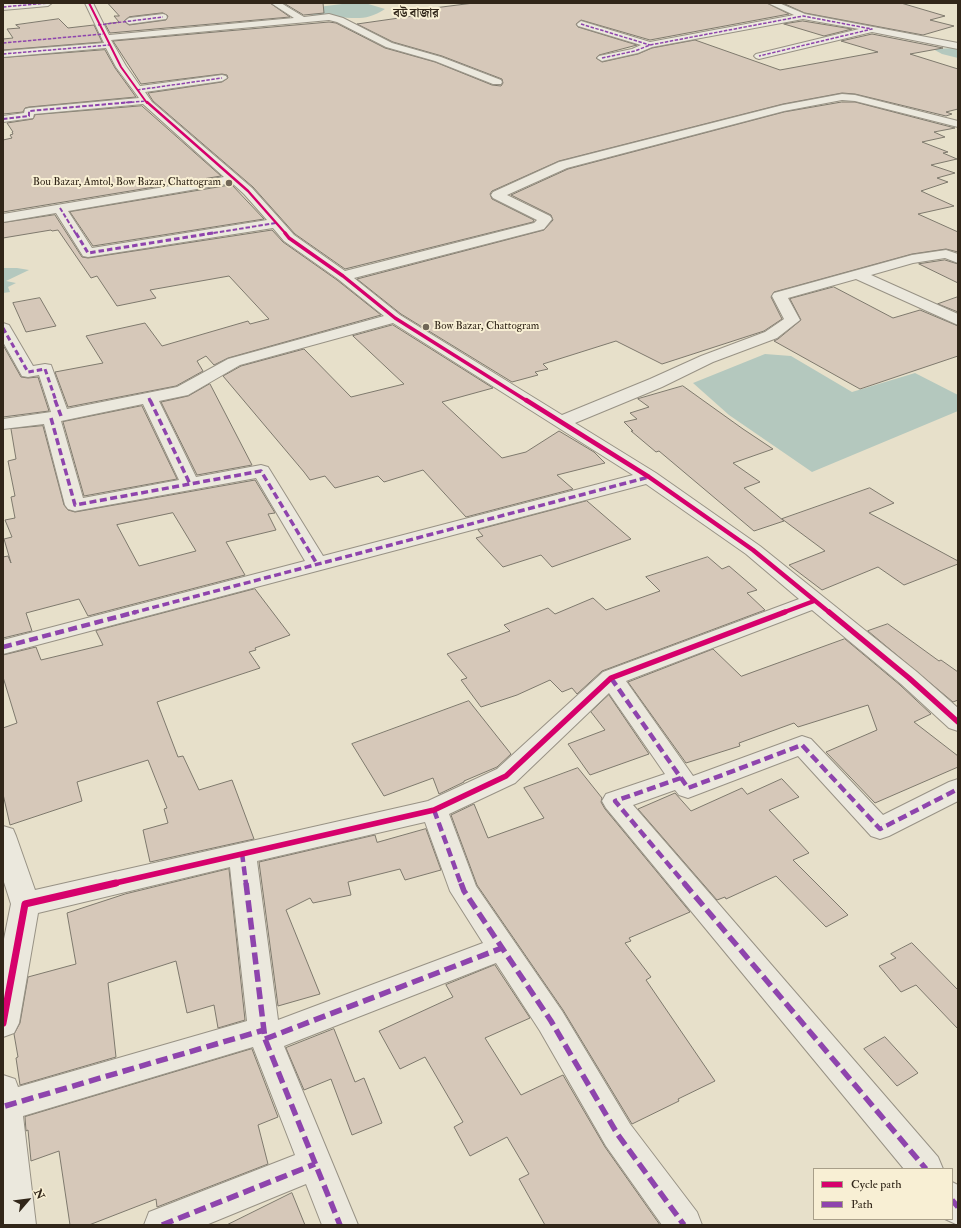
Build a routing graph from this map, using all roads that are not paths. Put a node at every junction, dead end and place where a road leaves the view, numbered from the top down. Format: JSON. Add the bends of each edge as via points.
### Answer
{"nodes":[{"id":1,"x":48,"y":3,"type":"edge"},
{"id":2,"x":89,"y":3,"type":"edge"},
{"id":3,"x":275,"y":3,"type":"edge"},
{"id":4,"x":772,"y":3,"type":"edge"},
{"id":5,"x":3,"y":7,"type":"edge"},
{"id":6,"x":803,"y":16,"type":"junction"},
{"id":7,"x":163,"y":17,"type":"dead end"},
{"id":8,"x":302,"y":19,"type":"junction"},
{"id":9,"x":581,"y":24,"type":"dead end"},
{"id":10,"x":872,"y":30,"type":"junction"},
{"id":11,"x":104,"y":36,"type":"junction"},
{"id":12,"x":3,"y":43,"type":"edge"},
{"id":13,"x":650,"y":45,"type":"junction"},
{"id":14,"x":958,"y":46,"type":"edge"},
{"id":15,"x":3,"y":54,"type":"edge"},
{"id":16,"x":759,"y":56,"type":"dead end"},
{"id":17,"x":602,"y":58,"type":"dead end"},
{"id":18,"x":222,"y":78,"type":"dead end"},
{"id":19,"x":497,"y":82,"type":"dead end"},
{"id":20,"x":142,"y":95,"type":"junction"},
{"id":21,"x":3,"y":119,"type":"edge"},
{"id":22,"x":958,"y":124,"type":"edge"},
{"id":23,"x":234,"y":179,"type":"junction"},
{"id":24,"x":60,"y":208,"type":"junction"},
{"id":25,"x":3,"y":218,"type":"edge"},
{"id":26,"x":276,"y":223,"type":"junction"},
{"id":27,"x":958,"y":259,"type":"edge"},
{"id":28,"x":859,"y":275,"type":"junction"},
{"id":29,"x":343,"y":276,"type":"junction"},
{"id":30,"x":396,"y":318,"type":"junction"},
{"id":31,"x":958,"y":320,"type":"edge"},
{"id":32,"x":3,"y":328,"type":"edge"},
{"id":33,"x":149,"y":398,"type":"junction"},
{"id":34,"x":56,"y":417,"type":"junction"},
{"id":35,"x":561,"y":422,"type":"junction"},
{"id":36,"x":3,"y":424,"type":"edge"},
{"id":37,"x":649,"y":477,"type":"junction"},
{"id":38,"x":190,"y":484,"type":"junction"},
{"id":39,"x":317,"y":564,"type":"junction"},
{"id":40,"x":814,"y":601,"type":"junction"},
{"id":41,"x":3,"y":647,"type":"edge"},
{"id":42,"x":611,"y":678,"type":"junction"},
{"id":43,"x":958,"y":722,"type":"edge"},
{"id":44,"x":681,"y":778,"type":"junction"},
{"id":45,"x":958,"y":788,"type":"edge"},
{"id":46,"x":434,"y":810,"type":"junction"},
{"id":47,"x":3,"y":836,"type":"edge"},
{"id":48,"x":242,"y":853,"type":"junction"},
{"id":49,"x":25,"y":904,"type":"junction"},
{"id":50,"x":502,"y":948,"type":"junction"},
{"id":51,"x":3,"y":1024,"type":"edge"},
{"id":52,"x":264,"y":1035,"type":"junction"},
{"id":53,"x":4,"y":1098,"type":"edge"},
{"id":54,"x":315,"y":1164,"type":"junction"},
{"id":55,"x":925,"y":1168,"type":"edge"},
{"id":56,"x":18,"y":1225,"type":"edge"},
{"id":57,"x":162,"y":1225,"type":"edge"},
{"id":58,"x":340,"y":1225,"type":"edge"},
{"id":59,"x":684,"y":1225,"type":"edge"}],
"edges":[{"from":1,"to":5,"type":"street"},
{"from":2,"to":11,"type":"street"},
{"from":3,"to":8,"type":"street"},
{"from":4,"to":6,"type":"street"},
{"from":6,"to":10,"type":"street"},
{"from":6,"to":13,"type":"street"},
{"from":7,"to":11,"type":"street"},
{"from":8,"to":11,"type":"street"},
{"from":8,"to":19,"type":"street","via":[[329,17],[340,20],[388,45],[438,58]]},
{"from":9,"to":13,"type":"street"},
{"from":10,"to":14,"type":"street"},
{"from":10,"to":16,"type":"street"},
{"from":11,"to":12,"type":"street"},
{"from":11,"to":15,"type":"street","via":[[50,51]]},
{"from":11,"to":20,"type":"street","via":[[121,68]]},
{"from":13,"to":17,"type":"street"},
{"from":18,"to":20,"type":"street"},
{"from":20,"to":21,"type":"street","via":[[29,111],[29,116]]},
{"from":20,"to":23,"type":"street"},
{"from":22,"to":29,"type":"street","via":[[855,98],[783,108],[737,118],[563,165],[496,195],[545,219],[539,226]]},
{"from":23,"to":24,"type":"street"},
{"from":23,"to":26,"type":"street"},
{"from":24,"to":25,"type":"street"},
{"from":24,"to":26,"type":"street","via":[[88,253]]},
{"from":26,"to":29,"type":"street","via":[[289,238]]},
{"from":27,"to":28,"type":"street","via":[[946,254],[912,259]]},
{"from":28,"to":31,"type":"street"},
{"from":28,"to":35,"type":"street","via":[[779,296],[792,320],[771,335],[707,359]]},
{"from":29,"to":30,"type":"street"},
{"from":30,"to":33,"type":"street","via":[[234,362],[182,391]]},
{"from":30,"to":35,"type":"street"},
{"from":32,"to":34,"type":"street","via":[[28,372],[45,369]]},
{"from":33,"to":34,"type":"street"},
{"from":33,"to":38,"type":"street"},
{"from":34,"to":36,"type":"street"},
{"from":34,"to":38,"type":"street","via":[[75,505]]},
{"from":35,"to":37,"type":"street"},
{"from":37,"to":39,"type":"street"},
{"from":37,"to":40,"type":"street","via":[[753,550]]},
{"from":38,"to":39,"type":"street","via":[[262,471]]},
{"from":39,"to":41,"type":"street"},
{"from":40,"to":42,"type":"street"},
{"from":40,"to":43,"type":"street","via":[[909,678]]},
{"from":42,"to":44,"type":"street"},
{"from":42,"to":46,"type":"street","via":[[506,776]]},
{"from":44,"to":45,"type":"street","via":[[688,788],[802,745],[880,829]]},
{"from":44,"to":55,"type":"street","via":[[615,801]]},
{"from":46,"to":48,"type":"street"},
{"from":46,"to":50,"type":"street","via":[[464,891]]},
{"from":47,"to":49,"type":"street"},
{"from":48,"to":49,"type":"street"},
{"from":48,"to":52,"type":"street"},
{"from":49,"to":51,"type":"street"},
{"from":50,"to":52,"type":"street"},
{"from":50,"to":59,"type":"street","via":[[551,1021],[618,1135]]},
{"from":52,"to":53,"type":"street"},
{"from":52,"to":54,"type":"street"},
{"from":53,"to":56,"type":"street"},
{"from":54,"to":57,"type":"street"},
{"from":54,"to":58,"type":"street"}]}
